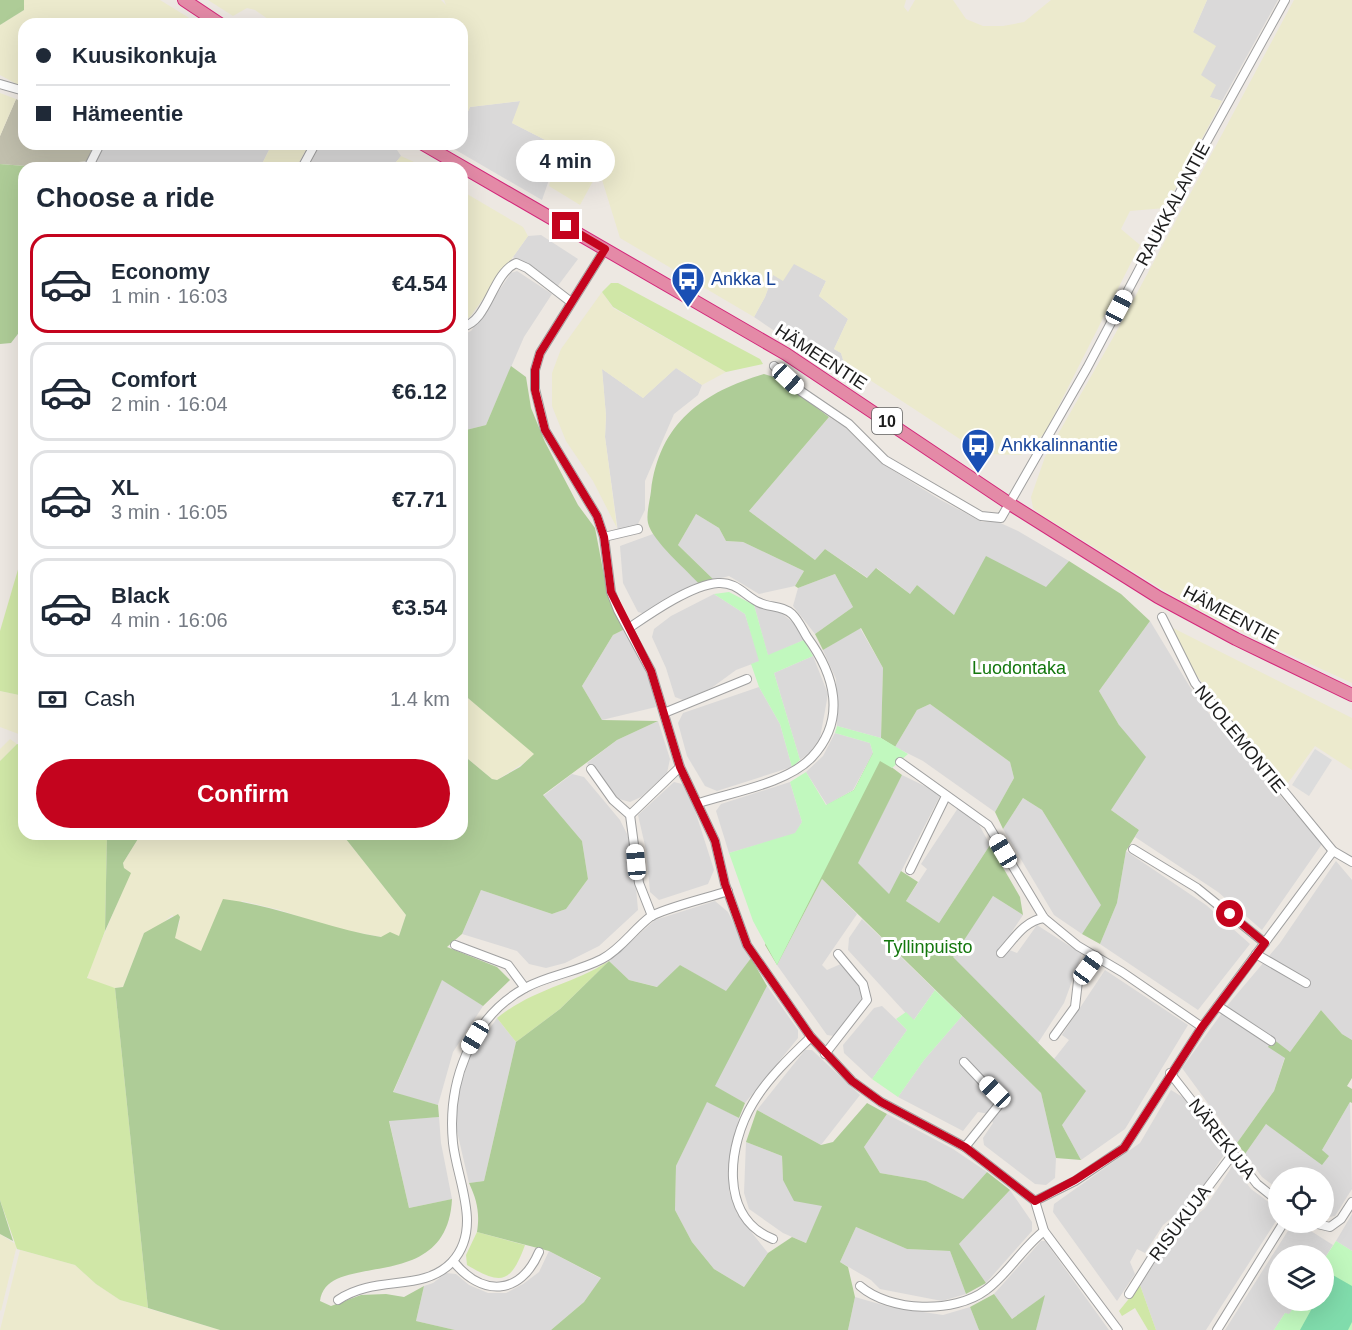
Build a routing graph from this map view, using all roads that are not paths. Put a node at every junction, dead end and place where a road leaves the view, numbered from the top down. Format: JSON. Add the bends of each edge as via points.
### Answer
{"nodes":[{"id":1,"x":184,"y":0,"type":"edge"},
{"id":2,"x":1285,"y":0,"type":"edge"},
{"id":3,"x":211,"y":18,"type":"edge"},
{"id":4,"x":0,"y":84,"type":"edge"},
{"id":5,"x":18,"y":89,"type":"edge"},
{"id":6,"x":433,"y":150,"type":"edge"},
{"id":7,"x":454,"y":162,"type":"edge"},
{"id":8,"x":468,"y":170,"type":"edge"},
{"id":9,"x":605,"y":249,"type":"junction"},
{"id":10,"x":571,"y":303,"type":"junction"},
{"id":11,"x":468,"y":325,"type":"edge"},
{"id":12,"x":774,"y":366,"type":"dead end"},
{"id":13,"x":1010,"y":504,"type":"junction"},
{"id":14,"x":638,"y":529,"type":"dead end"},
{"id":15,"x":604,"y":537,"type":"junction"},
{"id":16,"x":1162,"y":617,"type":"dead end"},
{"id":17,"x":629,"y":628,"type":"junction"},
{"id":18,"x":747,"y":679,"type":"dead end"},
{"id":19,"x":1352,"y":695,"type":"edge"},
{"id":20,"x":664,"y":713,"type":"junction"},
{"id":21,"x":900,"y":762,"type":"dead end"},
{"id":22,"x":680,"y":767,"type":"junction"},
{"id":23,"x":591,"y":769,"type":"dead end"},
{"id":24,"x":946,"y":796,"type":"junction"},
{"id":25,"x":699,"y":802,"type":"junction"},
{"id":26,"x":630,"y":815,"type":"junction"},
{"id":27,"x":1133,"y":849,"type":"dead end"},
{"id":28,"x":1333,"y":850,"type":"junction"},
{"id":29,"x":1352,"y":862,"type":"edge"},
{"id":30,"x":910,"y":870,"type":"dead end"},
{"id":31,"x":728,"y":891,"type":"junction"},
{"id":32,"x":651,"y":916,"type":"junction"},
{"id":33,"x":1044,"y":918,"type":"junction"},
{"id":34,"x":1265,"y":943,"type":"junction"},
{"id":35,"x":455,"y":945,"type":"dead end"},
{"id":36,"x":1001,"y":953,"type":"dead end"},
{"id":37,"x":838,"y":954,"type":"dead end"},
{"id":38,"x":1256,"y":954,"type":"junction"},
{"id":39,"x":1096,"y":956,"type":"junction"},
{"id":40,"x":1306,"y":983,"type":"dead end"},
{"id":41,"x":525,"y":988,"type":"junction"},
{"id":42,"x":1218,"y":1005,"type":"junction"},
{"id":43,"x":1202,"y":1027,"type":"junction"},
{"id":44,"x":1054,"y":1036,"type":"dead end"},
{"id":45,"x":811,"y":1037,"type":"junction"},
{"id":46,"x":1271,"y":1041,"type":"dead end"},
{"id":47,"x":825,"y":1054,"type":"junction"},
{"id":48,"x":964,"y":1062,"type":"dead end"},
{"id":49,"x":1170,"y":1073,"type":"junction"},
{"id":50,"x":965,"y":1147,"type":"junction"},
{"id":51,"x":1233,"y":1154,"type":"junction"},
{"id":52,"x":1268,"y":1193,"type":"edge"},
{"id":53,"x":1035,"y":1201,"type":"junction"},
{"id":54,"x":1352,"y":1202,"type":"edge"},
{"id":55,"x":1334,"y":1224,"type":"edge"},
{"id":56,"x":1044,"y":1231,"type":"junction"},
{"id":57,"x":1277,"y":1233,"type":"edge"},
{"id":58,"x":773,"y":1239,"type":"dead end"},
{"id":59,"x":539,"y":1252,"type":"dead end"},
{"id":60,"x":453,"y":1261,"type":"junction"},
{"id":61,"x":860,"y":1286,"type":"dead end"},
{"id":62,"x":1129,"y":1294,"type":"dead end"},
{"id":63,"x":338,"y":1300,"type":"dead end"},
{"id":64,"x":1118,"y":1330,"type":"edge"},
{"id":65,"x":1217,"y":1330,"type":"edge"}],
"edges":[{"from":1,"to":3,"type":"highway"},
{"from":2,"to":13,"type":"street","name":"RAUKKALANTIE"},
{"from":4,"to":5,"type":"street"},
{"from":6,"to":7,"type":"highway","name":"HÄMEENTIE","number":"10"},
{"from":8,"to":9,"type":"highway","name":"HÄMEENTIE","number":"10"},
{"from":9,"to":10,"type":"street"},
{"from":9,"to":13,"type":"highway","name":"HÄMEENTIE","number":"10","via":[[786,354]]},
{"from":10,"to":11,"type":"street","via":[[527,267],[516,264],[507,270]]},
{"from":10,"to":15,"type":"street","via":[[538,362],[535,390],[545,430],[597,516]]},
{"from":12,"to":13,"type":"street","via":[[802,392],[849,424],[885,460],[944,496],[986,518],[1000,518]]},
{"from":13,"to":19,"type":"highway","name":"HÄMEENTIE","number":"10","via":[[1168,602],[1246,645]]},
{"from":14,"to":15,"type":"street"},
{"from":15,"to":17,"type":"street","via":[[611,592]]},
{"from":16,"to":28,"type":"street","name":"NUOLEMONTIE","via":[[1195,683]]},
{"from":17,"to":20,"type":"street","via":[[651,671]]},
{"from":17,"to":25,"type":"street","via":[[657,609],[704,587],[718,583],[733,585],[759,603],[791,613],[827,671],[834,693],[832,718],[826,740],[811,757],[785,776]]},
{"from":18,"to":20,"type":"street"},
{"from":20,"to":22,"type":"street"},
{"from":21,"to":24,"type":"street"},
{"from":22,"to":25,"type":"street"},
{"from":22,"to":26,"type":"street"},
{"from":23,"to":26,"type":"street","via":[[613,800]]},
{"from":24,"to":30,"type":"street"},
{"from":24,"to":33,"type":"street","via":[[988,825]]},
{"from":25,"to":31,"type":"street","via":[[715,841]]},
{"from":26,"to":32,"type":"street","via":[[639,883]]},
{"from":27,"to":34,"type":"street","via":[[1197,888]]},
{"from":28,"to":29,"type":"street","name":"NUOLEMONTIE"},
{"from":28,"to":34,"type":"street"},
{"from":31,"to":32,"type":"street"},
{"from":31,"to":45,"type":"street","via":[[747,945]]},
{"from":32,"to":41,"type":"street","via":[[605,957],[585,968]]},
{"from":33,"to":36,"type":"street","via":[[1025,926]]},
{"from":33,"to":39,"type":"street"},
{"from":34,"to":38,"type":"street"},
{"from":35,"to":41,"type":"street","via":[[508,965]]},
{"from":37,"to":47,"type":"street","via":[[863,984],[867,1000]]},
{"from":38,"to":40,"type":"street"},
{"from":38,"to":42,"type":"street"},
{"from":39,"to":43,"type":"street"},
{"from":39,"to":44,"type":"street","via":[[1078,981],[1075,1007]]},
{"from":41,"to":60,"type":"street","via":[[482,1025],[458,1073],[452,1102],[452,1134],[468,1211],[462,1243]]},
{"from":42,"to":43,"type":"street"},
{"from":42,"to":46,"type":"street"},
{"from":43,"to":49,"type":"street"},
{"from":45,"to":47,"type":"street"},
{"from":45,"to":58,"type":"street","via":[[754,1101],[743,1121],[733,1164],[735,1199],[752,1226]]},
{"from":47,"to":50,"type":"street","via":[[881,1102]]},
{"from":48,"to":50,"type":"street","via":[[998,1098],[998,1106]]},
{"from":49,"to":51,"type":"street","name":"NÄREKUJA"},
{"from":49,"to":53,"type":"street","via":[[1124,1148]]},
{"from":50,"to":53,"type":"street"},
{"from":51,"to":52,"type":"street","name":"NÄREKUJA"},
{"from":51,"to":62,"type":"street","name":"RISUKUJA","via":[[1196,1203],[1170,1229]]},
{"from":53,"to":56,"type":"street"},
{"from":54,"to":55,"type":"street"},
{"from":56,"to":61,"type":"street","via":[[986,1291],[953,1304],[934,1307],[885,1300]]},
{"from":56,"to":64,"type":"street"},
{"from":57,"to":65,"type":"street"},
{"from":59,"to":60,"type":"street","via":[[533,1267],[509,1286],[486,1287]]},
{"from":60,"to":63,"type":"street","via":[[420,1281],[366,1286]]}]}
